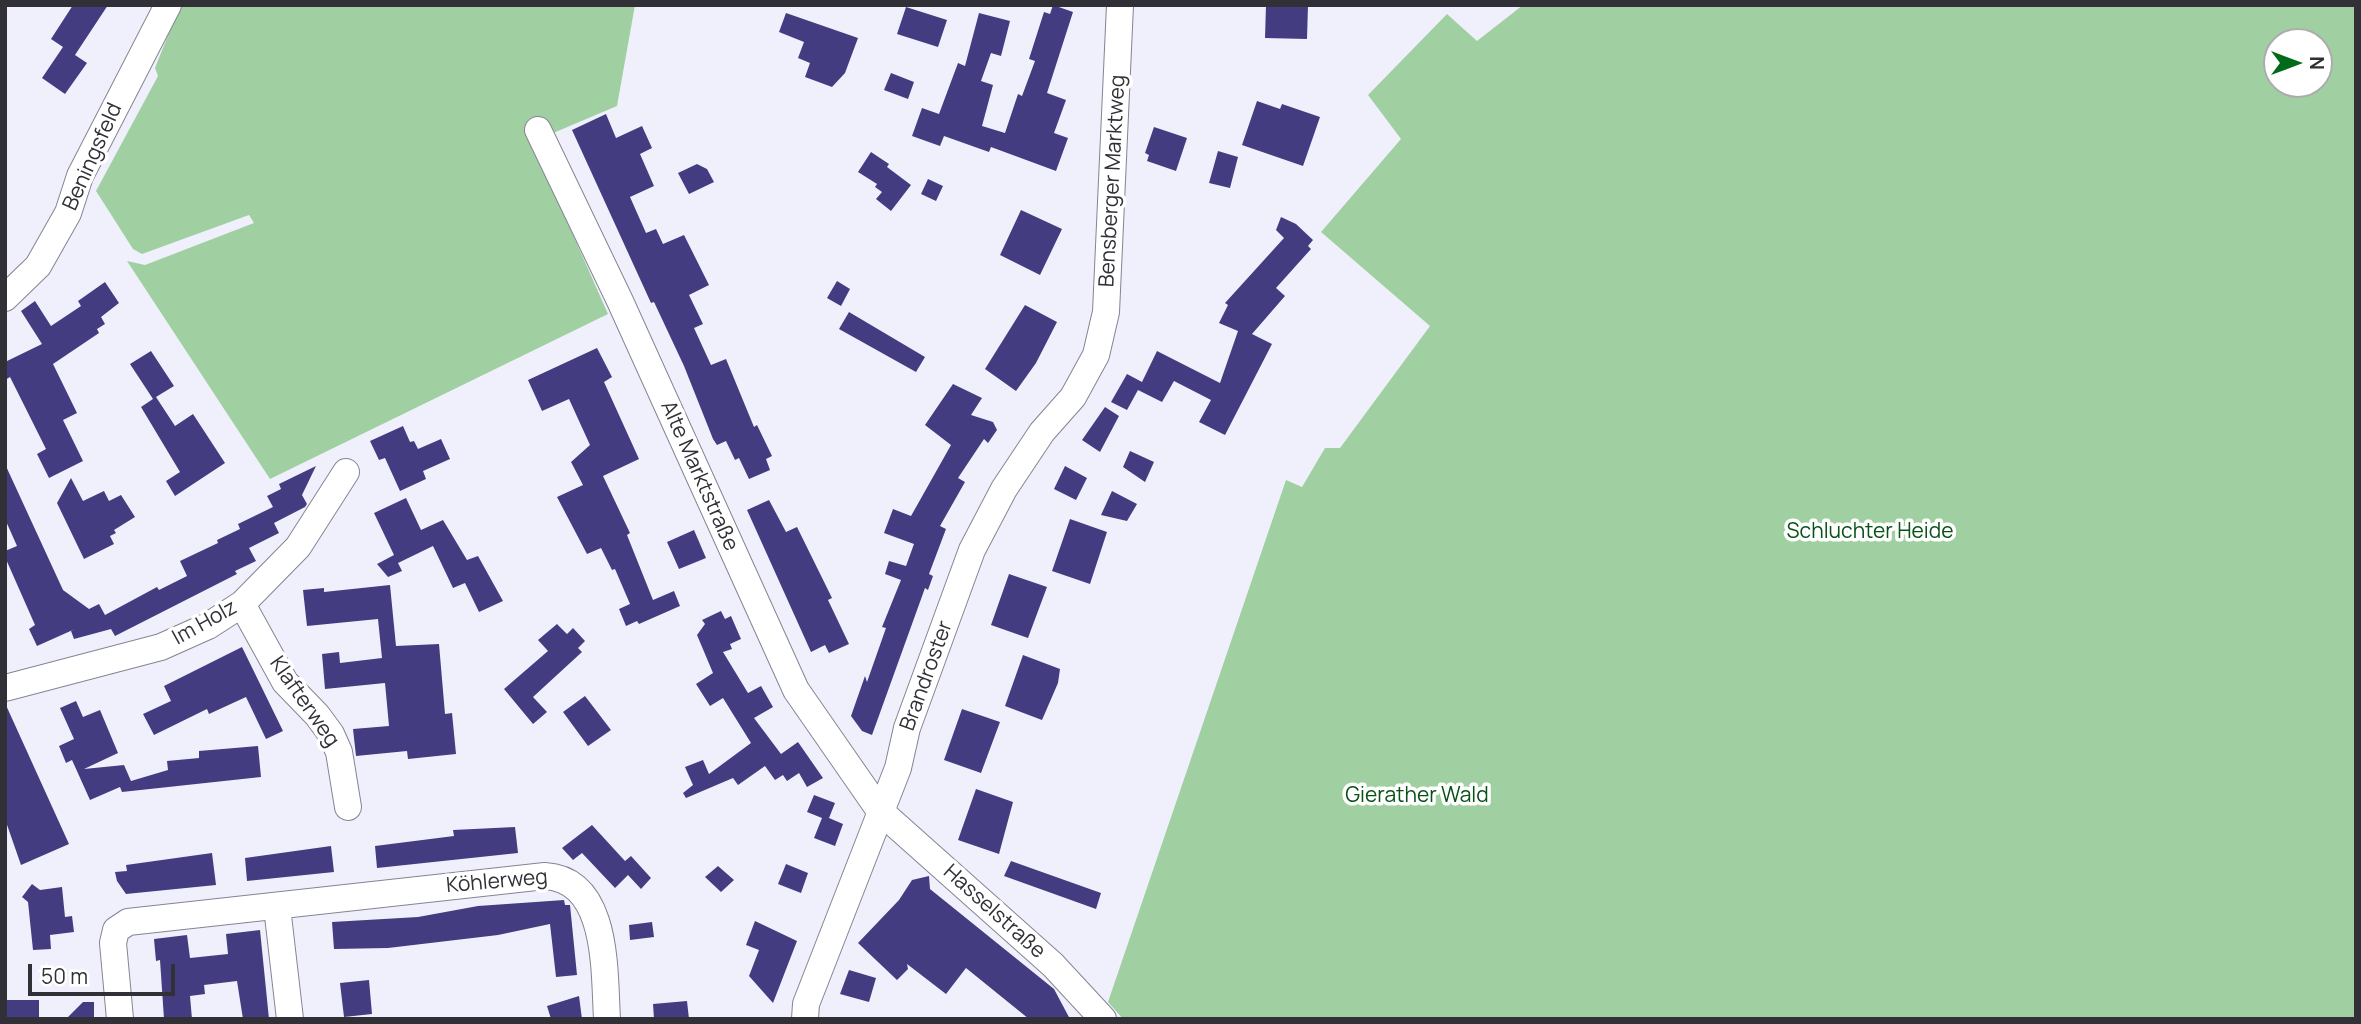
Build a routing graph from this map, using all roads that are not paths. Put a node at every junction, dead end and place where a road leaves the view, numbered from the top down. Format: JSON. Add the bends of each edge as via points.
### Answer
{"nodes":[{"id":1,"x":168,"y":5,"type":"edge"},
{"id":2,"x":1120,"y":5,"type":"edge"},
{"id":3,"x":538,"y":130,"type":"dead end"},
{"id":4,"x":5,"y":298,"type":"edge"},
{"id":5,"x":1096,"y":355,"type":"joint"},
{"id":6,"x":346,"y":472,"type":"dead end"},
{"id":7,"x":242,"y":604,"type":"junction"},
{"id":8,"x":5,"y":688,"type":"edge"},
{"id":9,"x":348,"y":807,"type":"dead end"},
{"id":10,"x":880,"y":811,"type":"junction"},
{"id":11,"x":276,"y":907,"type":"junction"},
{"id":12,"x":120,"y":1019,"type":"edge"},
{"id":13,"x":290,"y":1019,"type":"edge"},
{"id":14,"x":607,"y":1019,"type":"edge"},
{"id":15,"x":805,"y":1019,"type":"edge"},
{"id":16,"x":1103,"y":1019,"type":"edge"}],
"edges":[{"from":1,"to":4,"type":"street","name":"Beningsfeld","via":[[79,176],[68,213],[38,266]]},
{"from":2,"to":5,"type":"street","name":"Bensberger Marktweg","via":[[1106,313]]},
{"from":3,"to":10,"type":"street","name":"Alte Marktstraße","via":[[796,690]]},
{"from":5,"to":10,"type":"street","name":"Brandroster","via":[[1073,397],[1042,432],[1004,489],[972,550]]},
{"from":6,"to":7,"type":"street","name":"Im Holz","via":[[299,547]]},
{"from":7,"to":8,"type":"street","name":"Im Holz","via":[[161,647]]},
{"from":7,"to":9,"type":"street","name":"Klafterweg","via":[[285,682],[331,734],[339,752]]},
{"from":10,"to":15,"type":"street","name":"Brandroster","via":[[806,1004]]},
{"from":10,"to":16,"type":"street","name":"Hasselstraße","via":[[1053,965]]},
{"from":11,"to":12,"type":"street","name":"Köhlerweg","via":[[128,922],[116,930],[113,943]]},
{"from":11,"to":13,"type":"street"},
{"from":11,"to":14,"type":"street","name":"Köhlerweg","via":[[560,877],[575,884],[587,898],[597,921]]}]}
